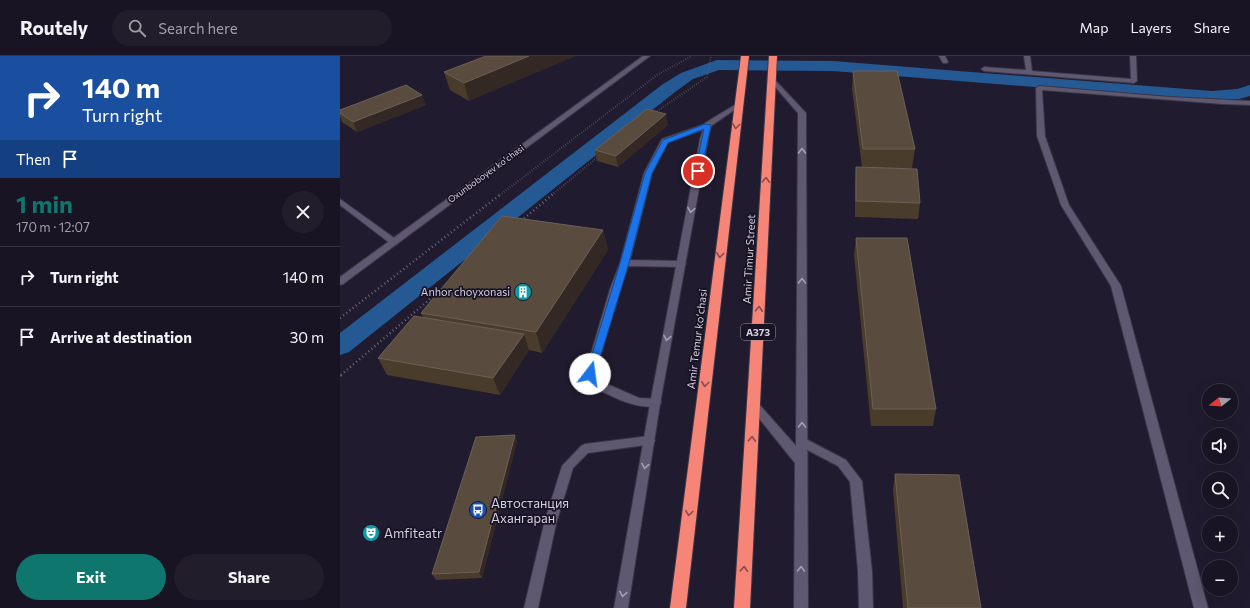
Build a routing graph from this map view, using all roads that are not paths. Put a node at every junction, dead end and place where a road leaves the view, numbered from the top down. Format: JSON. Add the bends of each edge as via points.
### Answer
{"nodes":[{"id":1,"x":647,"y":56,"type":"edge"},
{"id":2,"x":655,"y":56,"type":"edge"},
{"id":3,"x":745,"y":56,"type":"edge"},
{"id":4,"x":773,"y":56,"type":"edge"},
{"id":5,"x":1028,"y":56,"type":"edge"},
{"id":6,"x":1133,"y":56,"type":"edge"},
{"id":7,"x":632,"y":67,"type":"junction"},
{"id":8,"x":984,"y":69,"type":"dead end"},
{"id":9,"x":1029,"y":72,"type":"junction"},
{"id":10,"x":772,"y":80,"type":"junction"},
{"id":11,"x":1250,"y":103,"type":"edge"},
{"id":12,"x":738,"y":105,"type":"junction"},
{"id":13,"x":708,"y":125,"type":"junction"},
{"id":14,"x":340,"y":201,"type":"edge"},
{"id":15,"x":394,"y":242,"type":"junction"},
{"id":16,"x":624,"y":263,"type":"junction"},
{"id":17,"x":681,"y":264,"type":"junction"},
{"id":18,"x":340,"y":282,"type":"edge"},
{"id":19,"x":656,"y":402,"type":"junction"},
{"id":20,"x":754,"y":406,"type":"junction"},
{"id":21,"x":649,"y":441,"type":"junction"},
{"id":22,"x":802,"y":442,"type":"junction"},
{"id":23,"x":802,"y":462,"type":"junction"},
{"id":24,"x":531,"y":608,"type":"edge"},
{"id":25,"x":621,"y":608,"type":"edge"},
{"id":26,"x":678,"y":608,"type":"edge"},
{"id":27,"x":742,"y":608,"type":"edge"},
{"id":28,"x":801,"y":608,"type":"edge"},
{"id":29,"x":866,"y":608,"type":"edge"},
{"id":30,"x":1201,"y":608,"type":"edge"}],
"edges":[{"from":1,"to":7,"type":"street","name":"Oxunboboyev ko'chasi"},
{"from":2,"to":7,"type":"street","name":"Oxunboboyev ko'chasi"},
{"from":3,"to":12,"type":"highway","name":"Amir Temur koʻchasi"},
{"from":4,"to":10,"type":"highway","name":"Amir Timur Street","number":"A373"},
{"from":5,"to":9,"type":"street"},
{"from":6,"to":9,"type":"street","via":[[1134,81]]},
{"from":7,"to":15,"type":"street","name":"Oxunboboyev ko'chasi"},
{"from":8,"to":9,"type":"street"},
{"from":20,"to":10,"type":"highway","name":"Amir Timur Street","number":"A373","one_way":true},
{"from":22,"to":10,"type":"street","one_way":true,"via":[[802,113]]},
{"from":11,"to":30,"type":"street","via":[[1203,102],[1134,94],[1039,88],[1041,136],[1065,205],[1116,286]]},
{"from":12,"to":13,"type":"street"},
{"from":12,"to":26,"type":"highway","name":"Amir Temur koʻchasi","one_way":true},
{"from":13,"to":16,"type":"street","via":[[665,141],[648,173]]},
{"from":13,"to":17,"type":"street","one_way":true},
{"from":14,"to":15,"type":"street"},
{"from":15,"to":18,"type":"street","name":"Oxunboboyev ko'chasi"},
{"from":16,"to":17,"type":"street"},
{"from":16,"to":19,"type":"street","via":[[590,374],[594,383],[638,402]]},
{"from":17,"to":19,"type":"street","one_way":true},
{"from":19,"to":21,"type":"street"},
{"from":20,"to":23,"type":"street"},
{"from":27,"to":20,"type":"highway","name":"Amir Timur Street","number":"A373","one_way":true},
{"from":21,"to":24,"type":"street","via":[[585,449],[568,466],[550,524]]},
{"from":21,"to":25,"type":"street","one_way":true},
{"from":22,"to":23,"type":"street"},
{"from":22,"to":29,"type":"street","via":[[842,463],[856,481]]},
{"from":28,"to":23,"type":"street","one_way":true}]}
